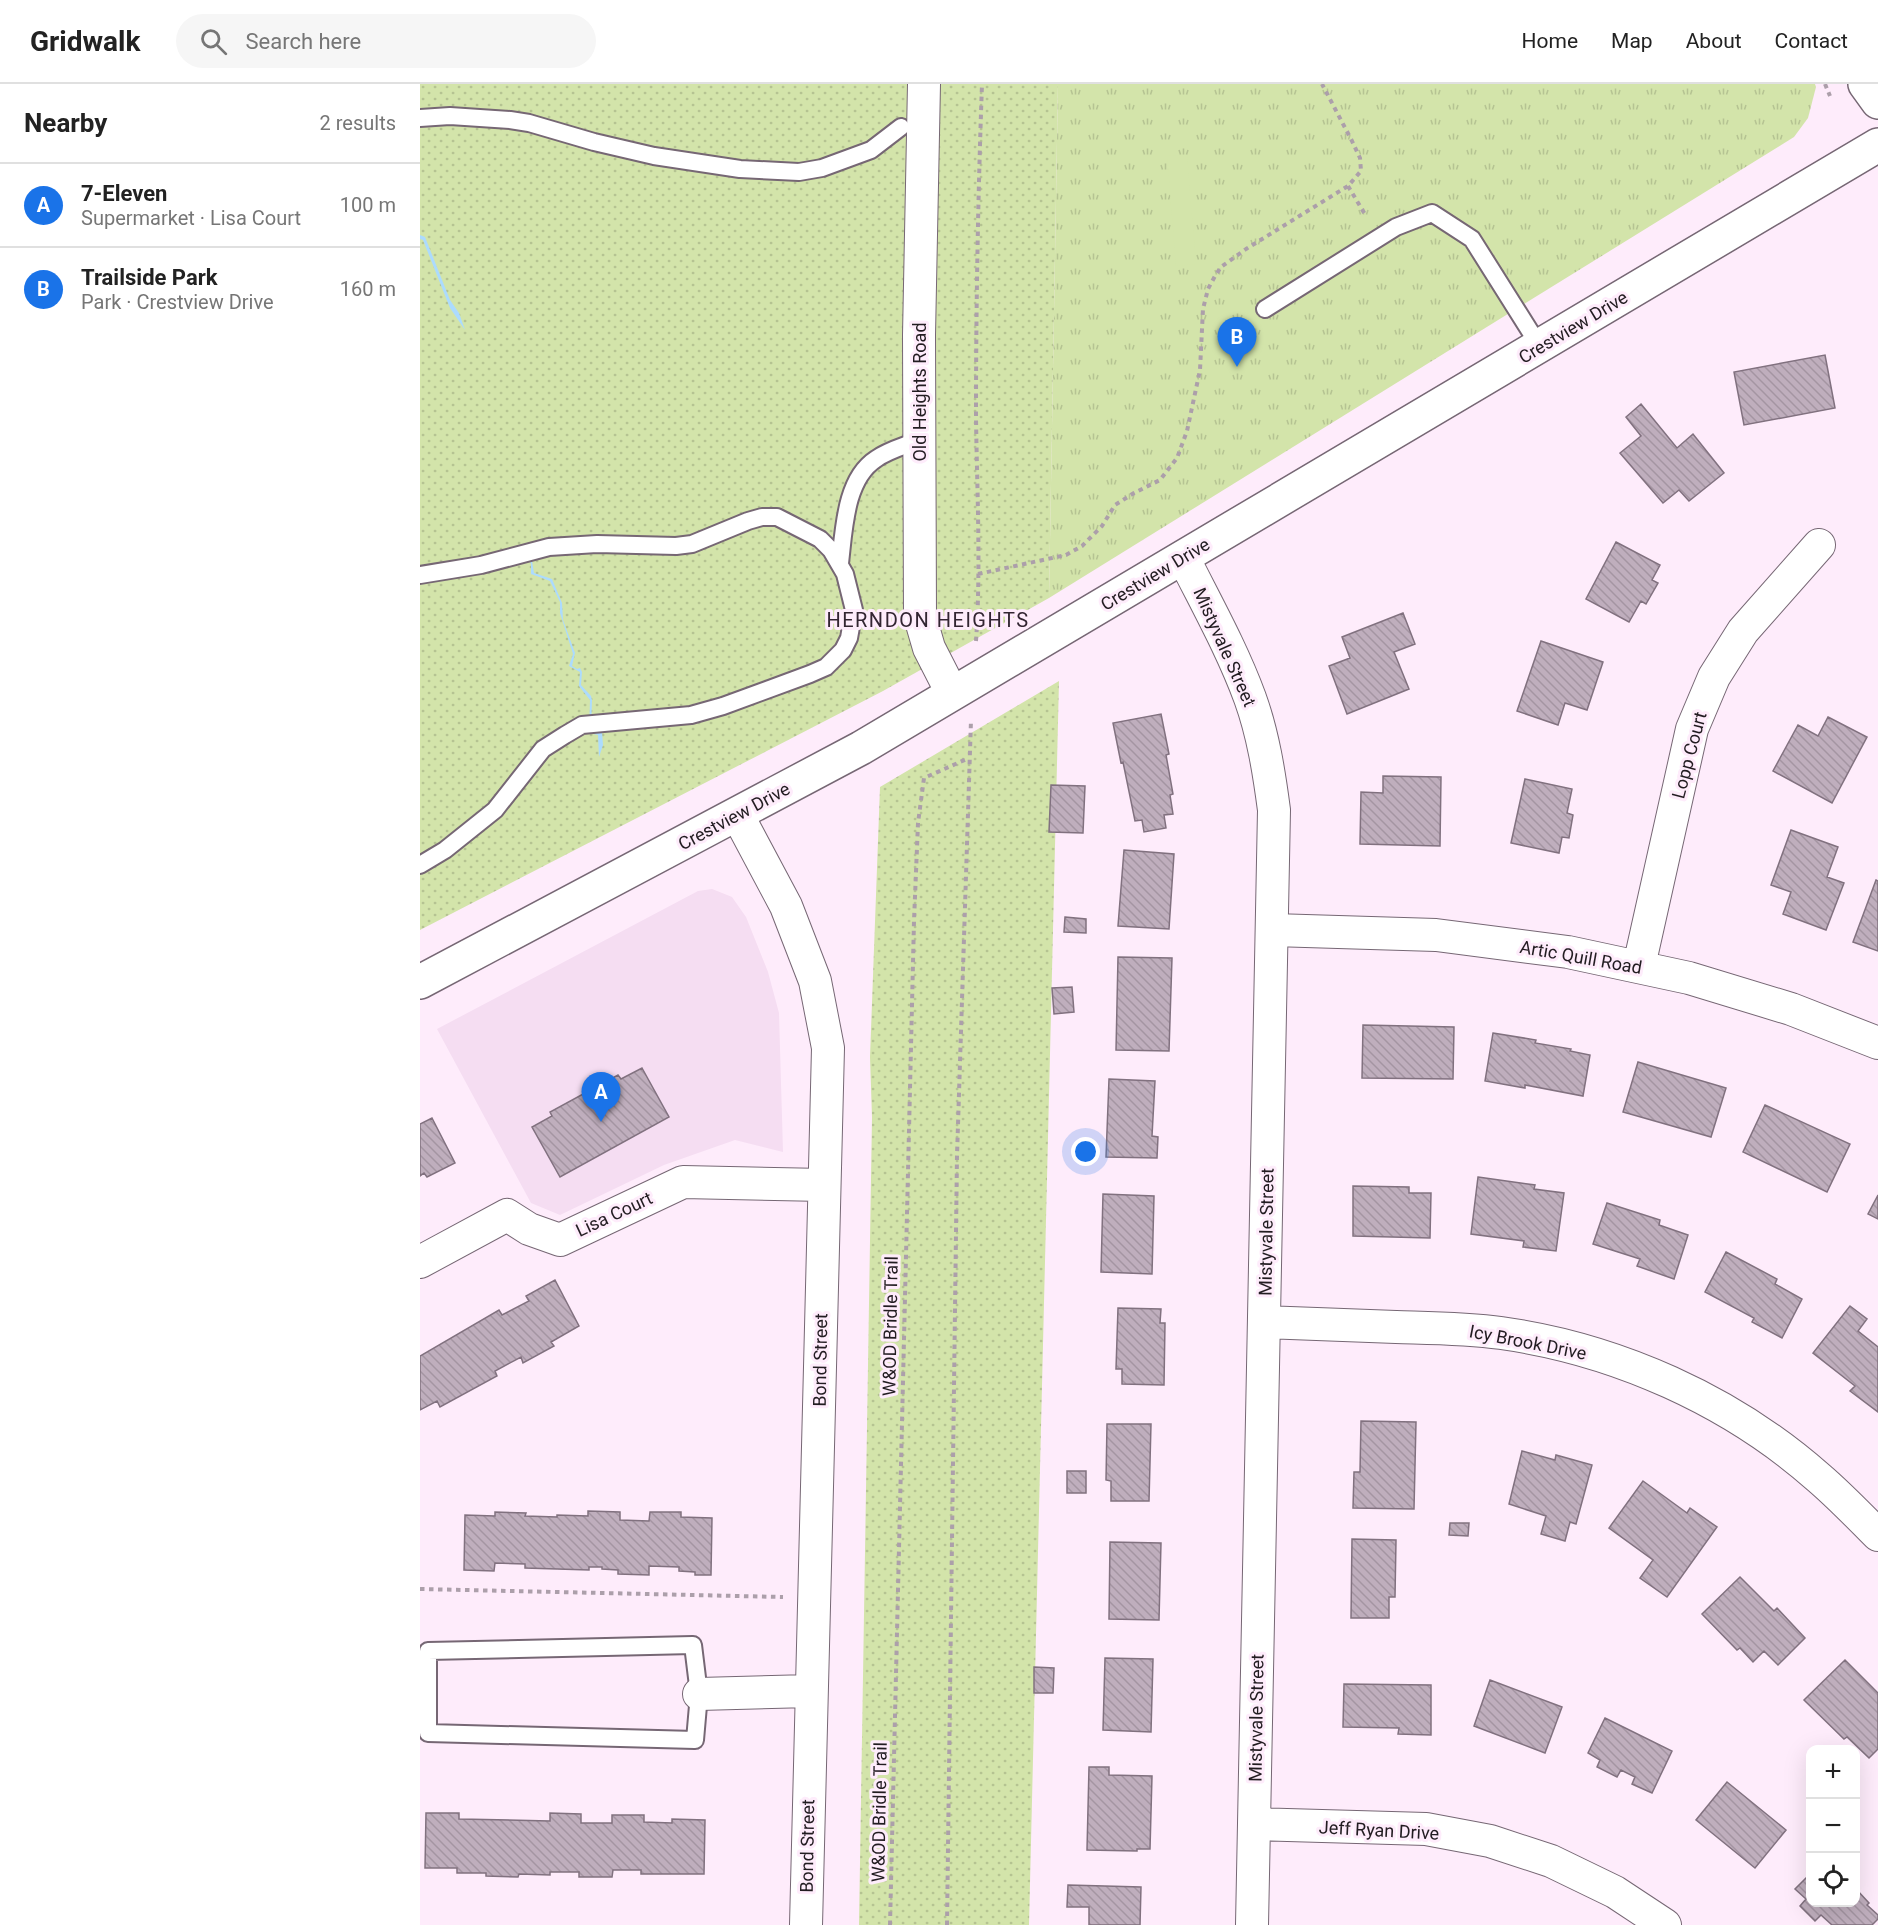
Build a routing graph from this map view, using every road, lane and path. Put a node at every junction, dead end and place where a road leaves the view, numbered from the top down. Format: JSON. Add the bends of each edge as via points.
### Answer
{"nodes":[{"id":1,"x":924,"y":84,"type":"edge"},
{"id":2,"x":982,"y":84,"type":"edge"},
{"id":3,"x":1323,"y":84,"type":"edge"},
{"id":4,"x":1825,"y":84,"type":"edge"},
{"id":5,"x":1865,"y":84,"type":"edge"},
{"id":6,"x":1830,"y":96,"type":"dead end"},
{"id":7,"x":1878,"y":102,"type":"edge"},
{"id":8,"x":420,"y":118,"type":"edge"},
{"id":9,"x":901,"y":127,"type":"dead end"},
{"id":10,"x":1878,"y":145,"type":"edge"},
{"id":11,"x":1348,"y":186,"type":"junction"},
{"id":12,"x":1380,"y":237,"type":"junction"},
{"id":13,"x":1265,"y":309,"type":"dead end"},
{"id":14,"x":1540,"y":346,"type":"junction"},
{"id":15,"x":919,"y":440,"type":"junction"},
{"id":16,"x":1819,"y":544,"type":"dead end"},
{"id":17,"x":1183,"y":557,"type":"junction"},
{"id":18,"x":840,"y":563,"type":"junction"},
{"id":19,"x":978,"y":574,"type":"junction"},
{"id":20,"x":420,"y":575,"type":"edge"},
{"id":21,"x":963,"y":686,"type":"junction"},
{"id":22,"x":969,"y":758,"type":"junction"},
{"id":23,"x":737,"y":814,"type":"junction"},
{"id":24,"x":420,"y":865,"type":"edge"},
{"id":25,"x":1273,"y":930,"type":"junction"},
{"id":26,"x":1639,"y":966,"type":"junction"},
{"id":27,"x":420,"y":982,"type":"edge"},
{"id":28,"x":1878,"y":1043,"type":"edge"},
{"id":29,"x":824,"y":1185,"type":"junction"},
{"id":30,"x":420,"y":1262,"type":"edge"},
{"id":31,"x":1264,"y":1322,"type":"junction"},
{"id":32,"x":1878,"y":1535,"type":"edge"},
{"id":33,"x":420,"y":1589,"type":"edge"},
{"id":34,"x":813,"y":1597,"type":"junction"},
{"id":35,"x":810,"y":1691,"type":"junction"},
{"id":36,"x":699,"y":1694,"type":"junction"},
{"id":37,"x":1254,"y":1824,"type":"junction"},
{"id":38,"x":806,"y":1925,"type":"edge"},
{"id":39,"x":890,"y":1925,"type":"edge"},
{"id":40,"x":947,"y":1925,"type":"edge"},
{"id":41,"x":1252,"y":1925,"type":"edge"},
{"id":42,"x":1665,"y":1925,"type":"edge"}],
"edges":[{"from":1,"to":15,"type":"street","name":"Old Heights Road"},
{"from":2,"to":19,"type":"path","via":[[977,204]]},
{"from":3,"to":11,"type":"path","via":[[1360,158],[1361,171]]},
{"from":4,"to":6,"type":"path"},
{"from":5,"to":7,"type":"main road"},
{"from":8,"to":9,"type":"lane","via":[[450,116],[520,122],[654,156],[799,172],[871,150]]},
{"from":10,"to":14,"type":"main road","name":"Crestview Drive"},
{"from":11,"to":12,"type":"path"},
{"from":11,"to":19,"type":"path","via":[[1246,249],[1215,276],[1203,309],[1200,370],[1186,430],[1177,458],[1160,480],[1115,505],[1102,526],[1082,546],[1066,555]]},
{"from":12,"to":13,"type":"lane"},
{"from":12,"to":14,"type":"lane","via":[[1432,213],[1472,240]]},
{"from":14,"to":17,"type":"main road","name":"Crestview Drive"},
{"from":15,"to":18,"type":"lane","via":[[866,466],[853,489]]},
{"from":15,"to":21,"type":"street","name":"Old Heights Road","via":[[920,617],[929,648]]},
{"from":16,"to":26,"type":"street","name":"Lopp Court","via":[[1743,631],[1714,677],[1692,729]]},
{"from":17,"to":21,"type":"main road","name":"Crestview Drive"},
{"from":17,"to":25,"type":"street","name":"Mistyvale Street","via":[[1230,651],[1266,752],[1274,810]]},
{"from":18,"to":20,"type":"lane","via":[[820,539],[777,517],[762,517],[692,544],[549,548]]},
{"from":18,"to":24,"type":"lane","via":[[850,590],[853,621],[843,650],[826,667],[691,715],[582,725],[543,749],[495,810]]},
{"from":19,"to":21,"type":"path","via":[[978,607]]},
{"from":21,"to":22,"type":"path"},
{"from":21,"to":23,"type":"main road","name":"Crestview Drive","via":[[861,748]]},
{"from":22,"to":39,"type":"path","name":"W&OD Bridle Trail","via":[[924,778],[918,823]]},
{"from":22,"to":40,"type":"path","via":[[957,1156]]},
{"from":23,"to":27,"type":"main road","name":"Crestview Drive"},
{"from":23,"to":29,"type":"street","name":"Bond Street","via":[[786,906],[815,981],[828,1048]]},
{"from":25,"to":26,"type":"street","name":"Artic Quill Road","via":[[1436,935],[1568,952]]},
{"from":25,"to":31,"type":"street","name":"Mistyvale Street"},
{"from":26,"to":28,"type":"street","name":"Artic Quill Road","via":[[1791,1009]]},
{"from":29,"to":30,"type":"street","name":"Lisa Court","via":[[683,1182],[560,1240],[529,1229],[507,1215]]},
{"from":29,"to":34,"type":"street","name":"Bond Street"},
{"from":31,"to":32,"type":"street","name":"Icy Brook Drive","via":[[1502,1333],[1571,1347],[1637,1368],[1700,1397],[1759,1432],[1819,1477]]},
{"from":31,"to":37,"type":"street","name":"Mistyvale Street"},
{"from":33,"to":34,"type":"path"},
{"from":34,"to":35,"type":"street","name":"Bond Street"},
{"from":35,"to":36,"type":"street"},
{"from":35,"to":38,"type":"street","name":"Bond Street"},
{"from":36,"to":36,"type":"lane","via":[[695,1740],[428,1733],[428,1651],[693,1645]]},
{"from":37,"to":41,"type":"street","name":"Mistyvale Street"},
{"from":37,"to":42,"type":"street","name":"Jeff Ryan Drive","via":[[1426,1829],[1490,1841],[1551,1861],[1615,1892]]}]}
